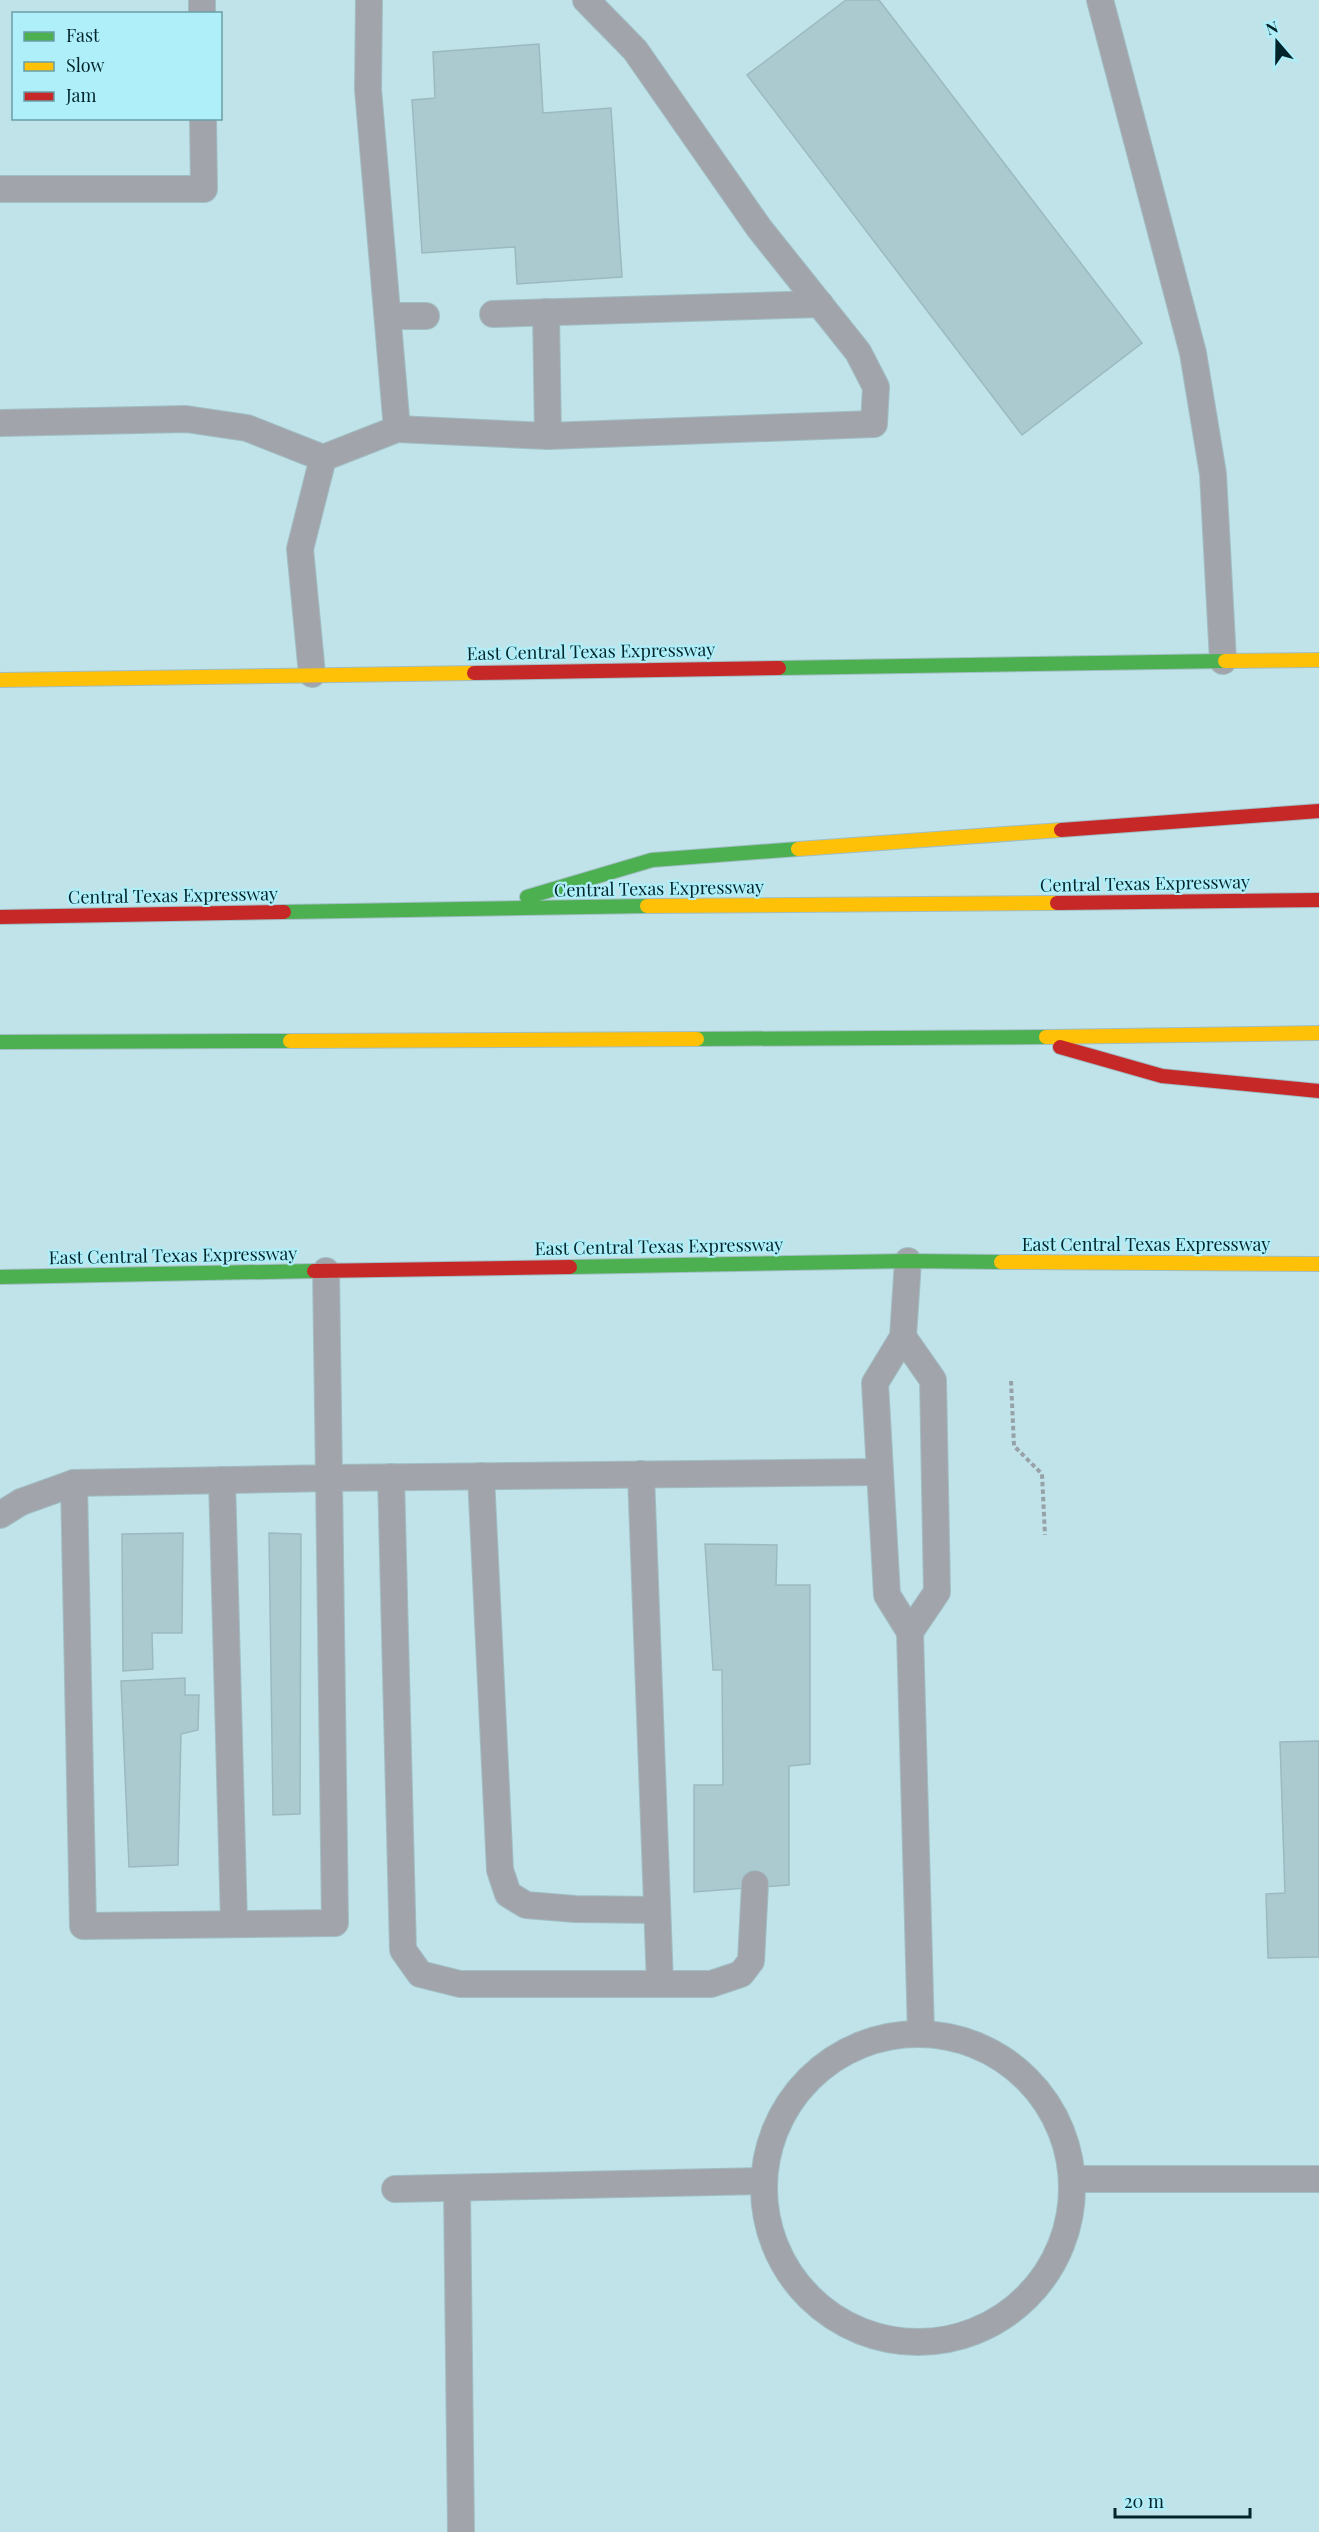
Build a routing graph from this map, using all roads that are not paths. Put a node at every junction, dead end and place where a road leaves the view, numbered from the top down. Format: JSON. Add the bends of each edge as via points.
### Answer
{"nodes":[{"id":1,"x":369,"y":0,"type":"edge"},
{"id":2,"x":586,"y":0,"type":"edge"},
{"id":3,"x":1100,"y":0,"type":"edge"},
{"id":4,"x":203,"y":120,"type":"edge"},
{"id":5,"x":0,"y":189,"type":"edge"},
{"id":6,"x":820,"y":304,"type":"junction"},
{"id":7,"x":546,"y":312,"type":"junction"},
{"id":8,"x":493,"y":314,"type":"dead end"},
{"id":9,"x":388,"y":316,"type":"junction"},
{"id":10,"x":426,"y":316,"type":"dead end"},
{"id":11,"x":0,"y":423,"type":"edge"},
{"id":12,"x":397,"y":429,"type":"junction"},
{"id":13,"x":548,"y":436,"type":"junction"},
{"id":14,"x":323,"y":458,"type":"junction"},
{"id":15,"x":1319,"y":660,"type":"edge"},
{"id":16,"x":1223,"y":661,"type":"junction"},
{"id":17,"x":312,"y":674,"type":"junction"},
{"id":18,"x":0,"y":680,"type":"edge"},
{"id":19,"x":1319,"y":811,"type":"edge"},
{"id":20,"x":1319,"y":900,"type":"edge"},
{"id":21,"x":487,"y":908,"type":"junction"},
{"id":22,"x":0,"y":916,"type":"edge"},
{"id":23,"x":1319,"y":1033,"type":"edge"},
{"id":24,"x":1027,"y":1038,"type":"junction"},
{"id":25,"x":0,"y":1042,"type":"edge"},
{"id":26,"x":1319,"y":1091,"type":"edge"},
{"id":27,"x":908,"y":1261,"type":"junction"},
{"id":28,"x":1319,"y":1264,"type":"edge"},
{"id":29,"x":326,"y":1271,"type":"junction"},
{"id":30,"x":0,"y":1277,"type":"edge"},
{"id":31,"x":903,"y":1337,"type":"junction"},
{"id":32,"x":880,"y":1472,"type":"junction"},
{"id":33,"x":641,"y":1474,"type":"junction"},
{"id":34,"x":481,"y":1476,"type":"junction"},
{"id":35,"x":391,"y":1477,"type":"junction"},
{"id":36,"x":329,"y":1478,"type":"junction"},
{"id":37,"x":222,"y":1480,"type":"junction"},
{"id":38,"x":74,"y":1483,"type":"junction"},
{"id":39,"x":0,"y":1515,"type":"edge"},
{"id":40,"x":910,"y":1632,"type":"junction"},
{"id":41,"x":755,"y":1884,"type":"dead end"},
{"id":42,"x":657,"y":1910,"type":"junction"},
{"id":43,"x":234,"y":1924,"type":"junction"},
{"id":44,"x":660,"y":1984,"type":"junction"},
{"id":45,"x":921,"y":2033,"type":"junction"},
{"id":46,"x":1073,"y":2179,"type":"junction"},
{"id":47,"x":1319,"y":2179,"type":"edge"},
{"id":48,"x":762,"y":2181,"type":"junction"},
{"id":49,"x":456,"y":2188,"type":"junction"},
{"id":50,"x":395,"y":2189,"type":"dead end"},
{"id":51,"x":461,"y":2532,"type":"edge"}],
"edges":[{"from":1,"to":9,"type":"lane","via":[[368,89]]},
{"from":2,"to":6,"type":"lane","via":[[635,50],[759,228]]},
{"from":3,"to":16,"type":"lane","via":[[1193,352],[1213,474]]},
{"from":4,"to":5,"type":"lane","via":[[204,189]]},
{"from":6,"to":7,"type":"lane"},
{"from":6,"to":13,"type":"lane","via":[[858,352],[876,387],[874,424]]},
{"from":7,"to":8,"type":"lane"},
{"from":7,"to":13,"type":"lane"},
{"from":9,"to":10,"type":"lane"},
{"from":9,"to":12,"type":"lane"},
{"from":11,"to":14,"type":"lane","via":[[186,419],[247,428]]},
{"from":12,"to":13,"type":"lane"},
{"from":12,"to":14,"type":"lane"},
{"from":14,"to":17,"type":"lane","via":[[300,549]]},
{"from":15,"to":16,"type":"main road","name":"East Central Texas Expressway"},
{"from":16,"to":17,"type":"main road","name":"East Central Texas Expressway"},
{"from":17,"to":18,"type":"main road","name":"East Central Texas Expressway"},
{"from":19,"to":21,"type":"main road","via":[[652,860]]},
{"from":20,"to":21,"type":"main road","name":"Central Texas Expressway"},
{"from":21,"to":22,"type":"main road","name":"Central Texas Expressway"},
{"from":23,"to":24,"type":"main road"},
{"from":24,"to":25,"type":"main road"},
{"from":24,"to":26,"type":"main road","via":[[1162,1076]]},
{"from":27,"to":28,"type":"main road","name":"East Central Texas Expressway"},
{"from":27,"to":29,"type":"main road","name":"East Central Texas Expressway"},
{"from":27,"to":31,"type":"lane"},
{"from":29,"to":30,"type":"main road","name":"East Central Texas Expressway"},
{"from":29,"to":36,"type":"lane"},
{"from":31,"to":32,"type":"lane","via":[[875,1383]]},
{"from":31,"to":40,"type":"lane","via":[[933,1380],[937,1592]]},
{"from":32,"to":33,"type":"lane"},
{"from":32,"to":40,"type":"lane","via":[[886,1595]]},
{"from":33,"to":34,"type":"lane"},
{"from":33,"to":42,"type":"lane"},
{"from":34,"to":35,"type":"lane"},
{"from":34,"to":42,"type":"lane","via":[[500,1870],[508,1894],[526,1905]]},
{"from":35,"to":36,"type":"lane"},
{"from":35,"to":44,"type":"lane","via":[[403,1950],[420,1974],[460,1984]]},
{"from":36,"to":37,"type":"lane"},
{"from":36,"to":43,"type":"lane","via":[[336,1923]]},
{"from":37,"to":38,"type":"lane"},
{"from":37,"to":43,"type":"lane"},
{"from":38,"to":39,"type":"lane","via":[[21,1502]]},
{"from":38,"to":43,"type":"lane","via":[[83,1926]]},
{"from":40,"to":45,"type":"lane"},
{"from":41,"to":44,"type":"lane","via":[[751,1961],[741,1974],[711,1984]]},
{"from":42,"to":44,"type":"lane"},
{"from":45,"to":46,"type":"lane","via":[[966,2041],[1008,2061],[1025,2077],[1041,2093],[1064,2134]]},
{"from":45,"to":48,"type":"lane","via":[[873,2040],[830,2060],[795,2093],[772,2135]]},
{"from":46,"to":47,"type":"lane"},
{"from":46,"to":48,"type":"lane","via":[[1069,2224],[1052,2266],[1023,2302],[986,2328],[941,2341],[896,2342],[852,2329],[814,2304],[785,2269],[767,2227]]},
{"from":48,"to":49,"type":"lane"},
{"from":49,"to":50,"type":"lane"},
{"from":49,"to":51,"type":"lane"}]}
